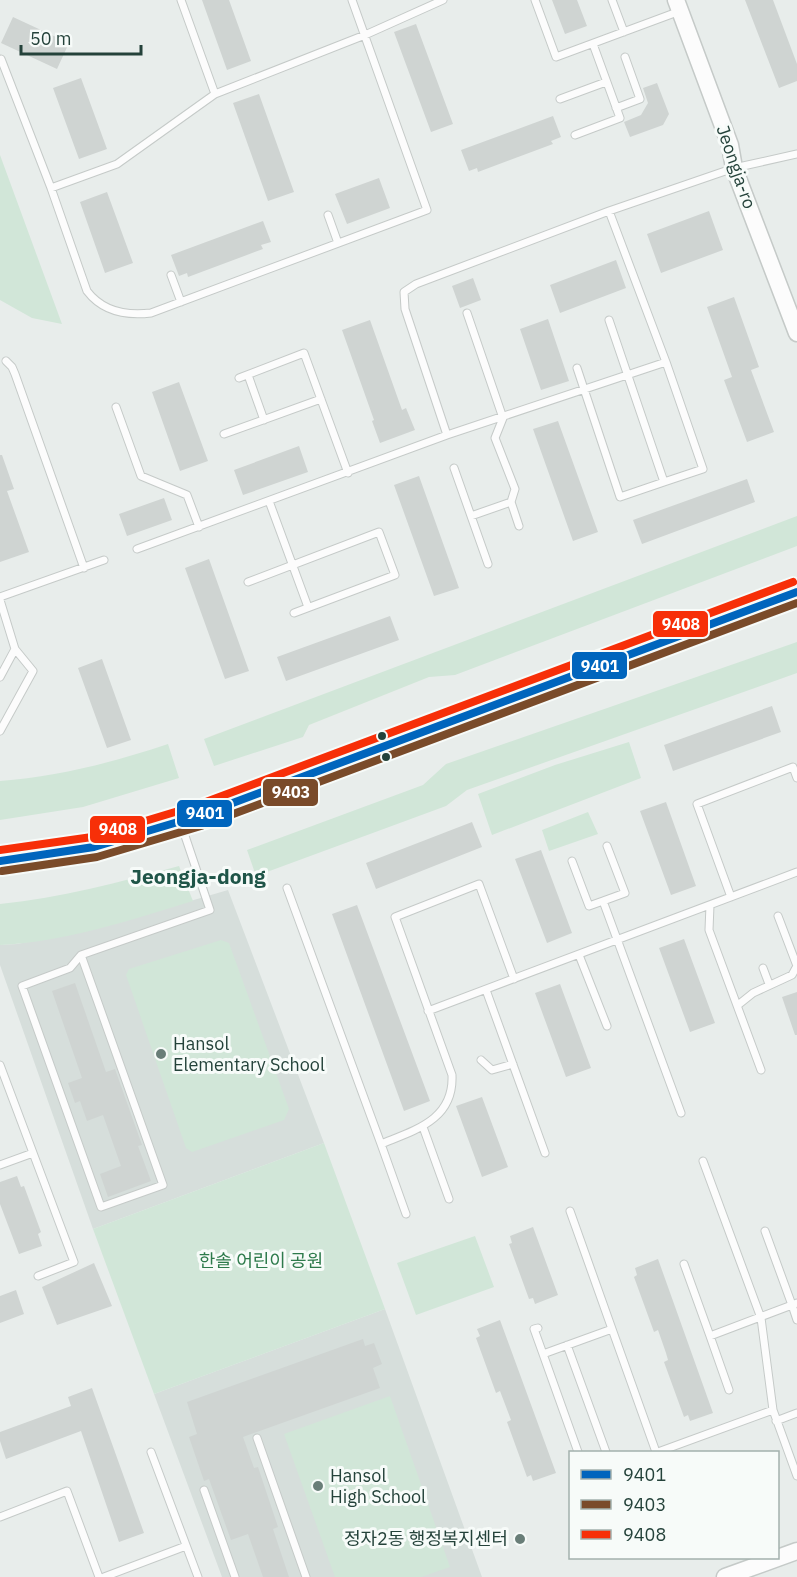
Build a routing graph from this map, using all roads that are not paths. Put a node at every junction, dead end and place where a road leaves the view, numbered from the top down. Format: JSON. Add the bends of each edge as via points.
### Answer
{"nodes":[{"id":1,"x":181,"y":0,"type":"edge"},
{"id":2,"x":352,"y":0,"type":"edge"},
{"id":3,"x":443,"y":0,"type":"edge"},
{"id":4,"x":535,"y":0,"type":"edge"},
{"id":5,"x":612,"y":0,"type":"edge"},
{"id":6,"x":678,"y":6,"type":"edge"},
{"id":7,"x":624,"y":32,"type":"junction"},
{"id":8,"x":365,"y":35,"type":"junction"},
{"id":9,"x":592,"y":44,"type":"junction"},
{"id":10,"x":625,"y":57,"type":"dead end"},
{"id":11,"x":1,"y":59,"type":"edge"},
{"id":12,"x":606,"y":82,"type":"junction"},
{"id":13,"x":215,"y":94,"type":"junction"},
{"id":14,"x":560,"y":99,"type":"dead end"},
{"id":15,"x":616,"y":108,"type":"junction"},
{"id":16,"x":575,"y":135,"type":"dead end"},
{"id":17,"x":797,"y":154,"type":"edge"},
{"id":18,"x":734,"y":168,"type":"junction"},
{"id":19,"x":51,"y":188,"type":"junction"},
{"id":20,"x":609,"y":211,"type":"junction"},
{"id":21,"x":328,"y":215,"type":"dead end"},
{"id":22,"x":338,"y":243,"type":"junction"},
{"id":23,"x":171,"y":275,"type":"dead end"},
{"id":24,"x":181,"y":302,"type":"junction"},
{"id":25,"x":467,"y":313,"type":"dead end"},
{"id":26,"x":609,"y":320,"type":"dead end"},
{"id":27,"x":797,"y":333,"type":"edge"},
{"id":28,"x":6,"y":361,"type":"dead end"},
{"id":29,"x":666,"y":362,"type":"junction"},
{"id":30,"x":577,"y":368,"type":"dead end"},
{"id":31,"x":627,"y":374,"type":"junction"},
{"id":32,"x":248,"y":375,"type":"junction"},
{"id":33,"x":239,"y":378,"type":"dead end"},
{"id":34,"x":584,"y":389,"type":"junction"},
{"id":35,"x":321,"y":399,"type":"junction"},
{"id":36,"x":116,"y":407,"type":"dead end"},
{"id":37,"x":503,"y":418,"type":"junction"},
{"id":38,"x":264,"y":420,"type":"junction"},
{"id":39,"x":224,"y":434,"type":"dead end"},
{"id":40,"x":447,"y":435,"type":"junction"},
{"id":41,"x":454,"y":468,"type":"dead end"},
{"id":42,"x":348,"y":473,"type":"junction"},
{"id":43,"x":664,"y":482,"type":"junction"},
{"id":44,"x":269,"y":501,"type":"junction"},
{"id":45,"x":510,"y":502,"type":"junction"},
{"id":46,"x":471,"y":516,"type":"junction"},
{"id":47,"x":519,"y":526,"type":"dead end"},
{"id":48,"x":199,"y":527,"type":"junction"},
{"id":49,"x":137,"y":549,"type":"dead end"},
{"id":50,"x":104,"y":560,"type":"dead end"},
{"id":51,"x":292,"y":564,"type":"junction"},
{"id":52,"x":488,"y":564,"type":"dead end"},
{"id":53,"x":84,"y":568,"type":"junction"},
{"id":54,"x":248,"y":582,"type":"dead end"},
{"id":55,"x":797,"y":591,"type":"edge"},
{"id":56,"x":0,"y":599,"type":"edge"},
{"id":57,"x":308,"y":607,"type":"junction"},
{"id":58,"x":294,"y":613,"type":"dead end"},
{"id":59,"x":15,"y":649,"type":"junction"},
{"id":60,"x":0,"y":677,"type":"edge"},
{"id":61,"x":0,"y":731,"type":"edge"},
{"id":62,"x":797,"y":778,"type":"edge"},
{"id":63,"x":180,"y":821,"type":"junction"},
{"id":64,"x":607,"y":846,"type":"dead end"},
{"id":65,"x":0,"y":861,"type":"edge"},
{"id":66,"x":572,"y":861,"type":"dead end"},
{"id":67,"x":797,"y":872,"type":"edge"},
{"id":68,"x":287,"y":888,"type":"dead end"},
{"id":69,"x":731,"y":897,"type":"junction"},
{"id":70,"x":603,"y":901,"type":"junction"},
{"id":71,"x":710,"y":905,"type":"junction"},
{"id":72,"x":778,"y":916,"type":"dead end"},
{"id":73,"x":617,"y":940,"type":"junction"},
{"id":74,"x":81,"y":955,"type":"junction"},
{"id":75,"x":579,"y":955,"type":"junction"},
{"id":76,"x":763,"y":968,"type":"dead end"},
{"id":77,"x":514,"y":979,"type":"junction"},
{"id":78,"x":769,"y":984,"type":"junction"},
{"id":79,"x":486,"y":990,"type":"junction"},
{"id":80,"x":738,"y":1005,"type":"junction"},
{"id":81,"x":429,"y":1011,"type":"junction"},
{"id":82,"x":607,"y":1026,"type":"dead end"},
{"id":83,"x":482,"y":1060,"type":"dead end"},
{"id":84,"x":513,"y":1064,"type":"junction"},
{"id":85,"x":0,"y":1065,"type":"edge"},
{"id":86,"x":761,"y":1070,"type":"dead end"},
{"id":87,"x":681,"y":1113,"type":"dead end"},
{"id":88,"x":423,"y":1127,"type":"junction"},
{"id":89,"x":381,"y":1144,"type":"junction"},
{"id":90,"x":33,"y":1153,"type":"junction"},
{"id":91,"x":545,"y":1153,"type":"dead end"},
{"id":92,"x":703,"y":1161,"type":"dead end"},
{"id":93,"x":0,"y":1165,"type":"edge"},
{"id":94,"x":449,"y":1199,"type":"dead end"},
{"id":95,"x":570,"y":1211,"type":"dead end"},
{"id":96,"x":406,"y":1214,"type":"dead end"},
{"id":97,"x":765,"y":1231,"type":"dead end"},
{"id":98,"x":684,"y":1264,"type":"dead end"},
{"id":99,"x":38,"y":1276,"type":"dead end"},
{"id":100,"x":794,"y":1304,"type":"edge"},
{"id":101,"x":760,"y":1318,"type":"junction"},
{"id":102,"x":797,"y":1320,"type":"edge"},
{"id":103,"x":538,"y":1328,"type":"dead end"},
{"id":104,"x":612,"y":1329,"type":"junction"},
{"id":105,"x":710,"y":1336,"type":"junction"},
{"id":106,"x":567,"y":1345,"type":"junction"},
{"id":107,"x":543,"y":1354,"type":"junction"},
{"id":108,"x":729,"y":1390,"type":"dead end"},
{"id":109,"x":773,"y":1410,"type":"junction"},
{"id":110,"x":797,"y":1413,"type":"edge"},
{"id":111,"x":776,"y":1421,"type":"junction"},
{"id":112,"x":257,"y":1438,"type":"dead end"},
{"id":113,"x":578,"y":1451,"type":"edge"},
{"id":114,"x":606,"y":1451,"type":"edge"},
{"id":115,"x":657,"y":1451,"type":"edge"},
{"id":116,"x":660,"y":1451,"type":"edge"},
{"id":117,"x":151,"y":1452,"type":"dead end"},
{"id":118,"x":797,"y":1476,"type":"edge"},
{"id":119,"x":204,"y":1490,"type":"dead end"},
{"id":120,"x":0,"y":1517,"type":"edge"},
{"id":121,"x":186,"y":1546,"type":"junction"},
{"id":122,"x":797,"y":1551,"type":"edge"},
{"id":123,"x":779,"y":1558,"type":"edge"},
{"id":124,"x":775,"y":1559,"type":"edge"},
{"id":125,"x":99,"y":1577,"type":"edge"},
{"id":126,"x":104,"y":1577,"type":"edge"},
{"id":127,"x":198,"y":1577,"type":"edge"},
{"id":128,"x":236,"y":1577,"type":"edge"},
{"id":129,"x":306,"y":1577,"type":"edge"},
{"id":130,"x":725,"y":1577,"type":"edge"}],
"edges":[{"from":1,"to":13,"type":"lane"},
{"from":2,"to":8,"type":"lane"},
{"from":3,"to":8,"type":"lane"},
{"from":4,"to":9,"type":"lane","via":[[556,57]]},
{"from":5,"to":7,"type":"lane"},
{"from":6,"to":7,"type":"lane"},
{"from":6,"to":18,"type":"street","name":"Jeongja-ro","via":[[730,145]]},
{"from":7,"to":9,"type":"lane"},
{"from":8,"to":13,"type":"lane"},
{"from":8,"to":22,"type":"lane","via":[[427,210]]},
{"from":9,"to":12,"type":"lane"},
{"from":10,"to":15,"type":"lane","via":[[640,99]]},
{"from":11,"to":19,"type":"lane"},
{"from":12,"to":14,"type":"lane"},
{"from":12,"to":15,"type":"lane"},
{"from":13,"to":19,"type":"lane","via":[[117,164]]},
{"from":15,"to":16,"type":"lane","via":[[620,118]]},
{"from":17,"to":18,"type":"lane"},
{"from":18,"to":20,"type":"lane"},
{"from":18,"to":27,"type":"street","name":"Jeongja-ro"},
{"from":19,"to":24,"type":"lane","via":[[87,291],[95,301],[114,311],[137,315]]},
{"from":20,"to":29,"type":"lane"},
{"from":20,"to":40,"type":"lane","via":[[416,284],[404,292],[405,309]]},
{"from":21,"to":22,"type":"lane"},
{"from":22,"to":24,"type":"lane"},
{"from":23,"to":24,"type":"lane"},
{"from":25,"to":37,"type":"lane"},
{"from":26,"to":31,"type":"lane"},
{"from":28,"to":53,"type":"lane","via":[[15,374]]},
{"from":29,"to":31,"type":"lane"},
{"from":29,"to":43,"type":"lane","via":[[703,469]]},
{"from":30,"to":34,"type":"lane"},
{"from":31,"to":34,"type":"lane"},
{"from":31,"to":43,"type":"lane"},
{"from":32,"to":33,"type":"lane"},
{"from":32,"to":35,"type":"lane","via":[[304,353]]},
{"from":32,"to":38,"type":"lane"},
{"from":34,"to":37,"type":"lane"},
{"from":34,"to":43,"type":"lane","via":[[620,497]]},
{"from":35,"to":38,"type":"lane"},
{"from":35,"to":42,"type":"lane"},
{"from":36,"to":48,"type":"lane","via":[[141,476],[188,495]]},
{"from":37,"to":40,"type":"lane"},
{"from":37,"to":45,"type":"lane","via":[[495,438],[514,489]]},
{"from":38,"to":39,"type":"lane"},
{"from":40,"to":42,"type":"lane"},
{"from":41,"to":46,"type":"lane"},
{"from":42,"to":44,"type":"lane"},
{"from":44,"to":48,"type":"lane"},
{"from":44,"to":51,"type":"lane"},
{"from":45,"to":46,"type":"lane"},
{"from":45,"to":47,"type":"lane"},
{"from":46,"to":52,"type":"lane"},
{"from":48,"to":49,"type":"lane"},
{"from":50,"to":53,"type":"lane"},
{"from":51,"to":54,"type":"lane"},
{"from":51,"to":57,"type":"lane"},
{"from":51,"to":57,"type":"lane","via":[[379,532],[395,575]]},
{"from":53,"to":56,"type":"lane"},
{"from":55,"to":63,"type":"main road"},
{"from":56,"to":59,"type":"lane"},
{"from":57,"to":58,"type":"lane"},
{"from":59,"to":60,"type":"lane"},
{"from":59,"to":61,"type":"lane","via":[[33,671]]},
{"from":62,"to":69,"type":"lane","via":[[793,767],[697,804]]},
{"from":63,"to":65,"type":"main road","via":[[94,847]]},
{"from":63,"to":74,"type":"lane","via":[[210,910]]},
{"from":64,"to":70,"type":"lane","via":[[625,892]]},
{"from":66,"to":70,"type":"lane","via":[[589,906]]},
{"from":67,"to":69,"type":"lane"},
{"from":68,"to":89,"type":"lane"},
{"from":69,"to":71,"type":"lane"},
{"from":70,"to":73,"type":"lane"},
{"from":71,"to":73,"type":"lane"},
{"from":71,"to":80,"type":"lane","via":[[710,930]]},
{"from":72,"to":78,"type":"lane","via":[[797,966],[792,975]]},
{"from":73,"to":75,"type":"lane"},
{"from":73,"to":87,"type":"lane"},
{"from":74,"to":74,"type":"lane","via":[[70,968],[22,986],[101,1207],[163,1185]]},
{"from":75,"to":77,"type":"lane"},
{"from":75,"to":82,"type":"lane"},
{"from":76,"to":78,"type":"lane"},
{"from":77,"to":79,"type":"lane"},
{"from":77,"to":81,"type":"lane","via":[[479,884],[395,917]]},
{"from":78,"to":80,"type":"lane"},
{"from":79,"to":81,"type":"lane"},
{"from":79,"to":84,"type":"lane"},
{"from":80,"to":86,"type":"lane"},
{"from":81,"to":88,"type":"lane","via":[[452,1075],[452,1087],[443,1108]]},
{"from":83,"to":84,"type":"lane","via":[[492,1070]]},
{"from":84,"to":91,"type":"lane"},
{"from":85,"to":90,"type":"lane"},
{"from":88,"to":89,"type":"lane"},
{"from":88,"to":94,"type":"lane"},
{"from":89,"to":96,"type":"lane"},
{"from":90,"to":93,"type":"lane"},
{"from":90,"to":99,"type":"lane","via":[[75,1262]]},
{"from":92,"to":101,"type":"lane"},
{"from":95,"to":104,"type":"lane"},
{"from":97,"to":100,"type":"lane"},
{"from":98,"to":105,"type":"lane"},
{"from":100,"to":101,"type":"lane"},
{"from":100,"to":102,"type":"lane"},
{"from":101,"to":105,"type":"lane"},
{"from":101,"to":109,"type":"lane"},
{"from":103,"to":107,"type":"lane","via":[[534,1329]]},
{"from":104,"to":106,"type":"lane"},
{"from":104,"to":115,"type":"lane"},
{"from":105,"to":108,"type":"lane"},
{"from":106,"to":107,"type":"lane"},
{"from":106,"to":114,"type":"lane"},
{"from":107,"to":113,"type":"lane"},
{"from":109,"to":111,"type":"lane"},
{"from":109,"to":116,"type":"lane"},
{"from":110,"to":111,"type":"lane"},
{"from":111,"to":118,"type":"lane"},
{"from":112,"to":129,"type":"lane"},
{"from":117,"to":121,"type":"lane"},
{"from":119,"to":128,"type":"lane"},
{"from":120,"to":125,"type":"lane","via":[[67,1491]]},
{"from":121,"to":126,"type":"lane"},
{"from":121,"to":127,"type":"lane"},
{"from":122,"to":123,"type":"street"},
{"from":124,"to":130,"type":"street"}]}
